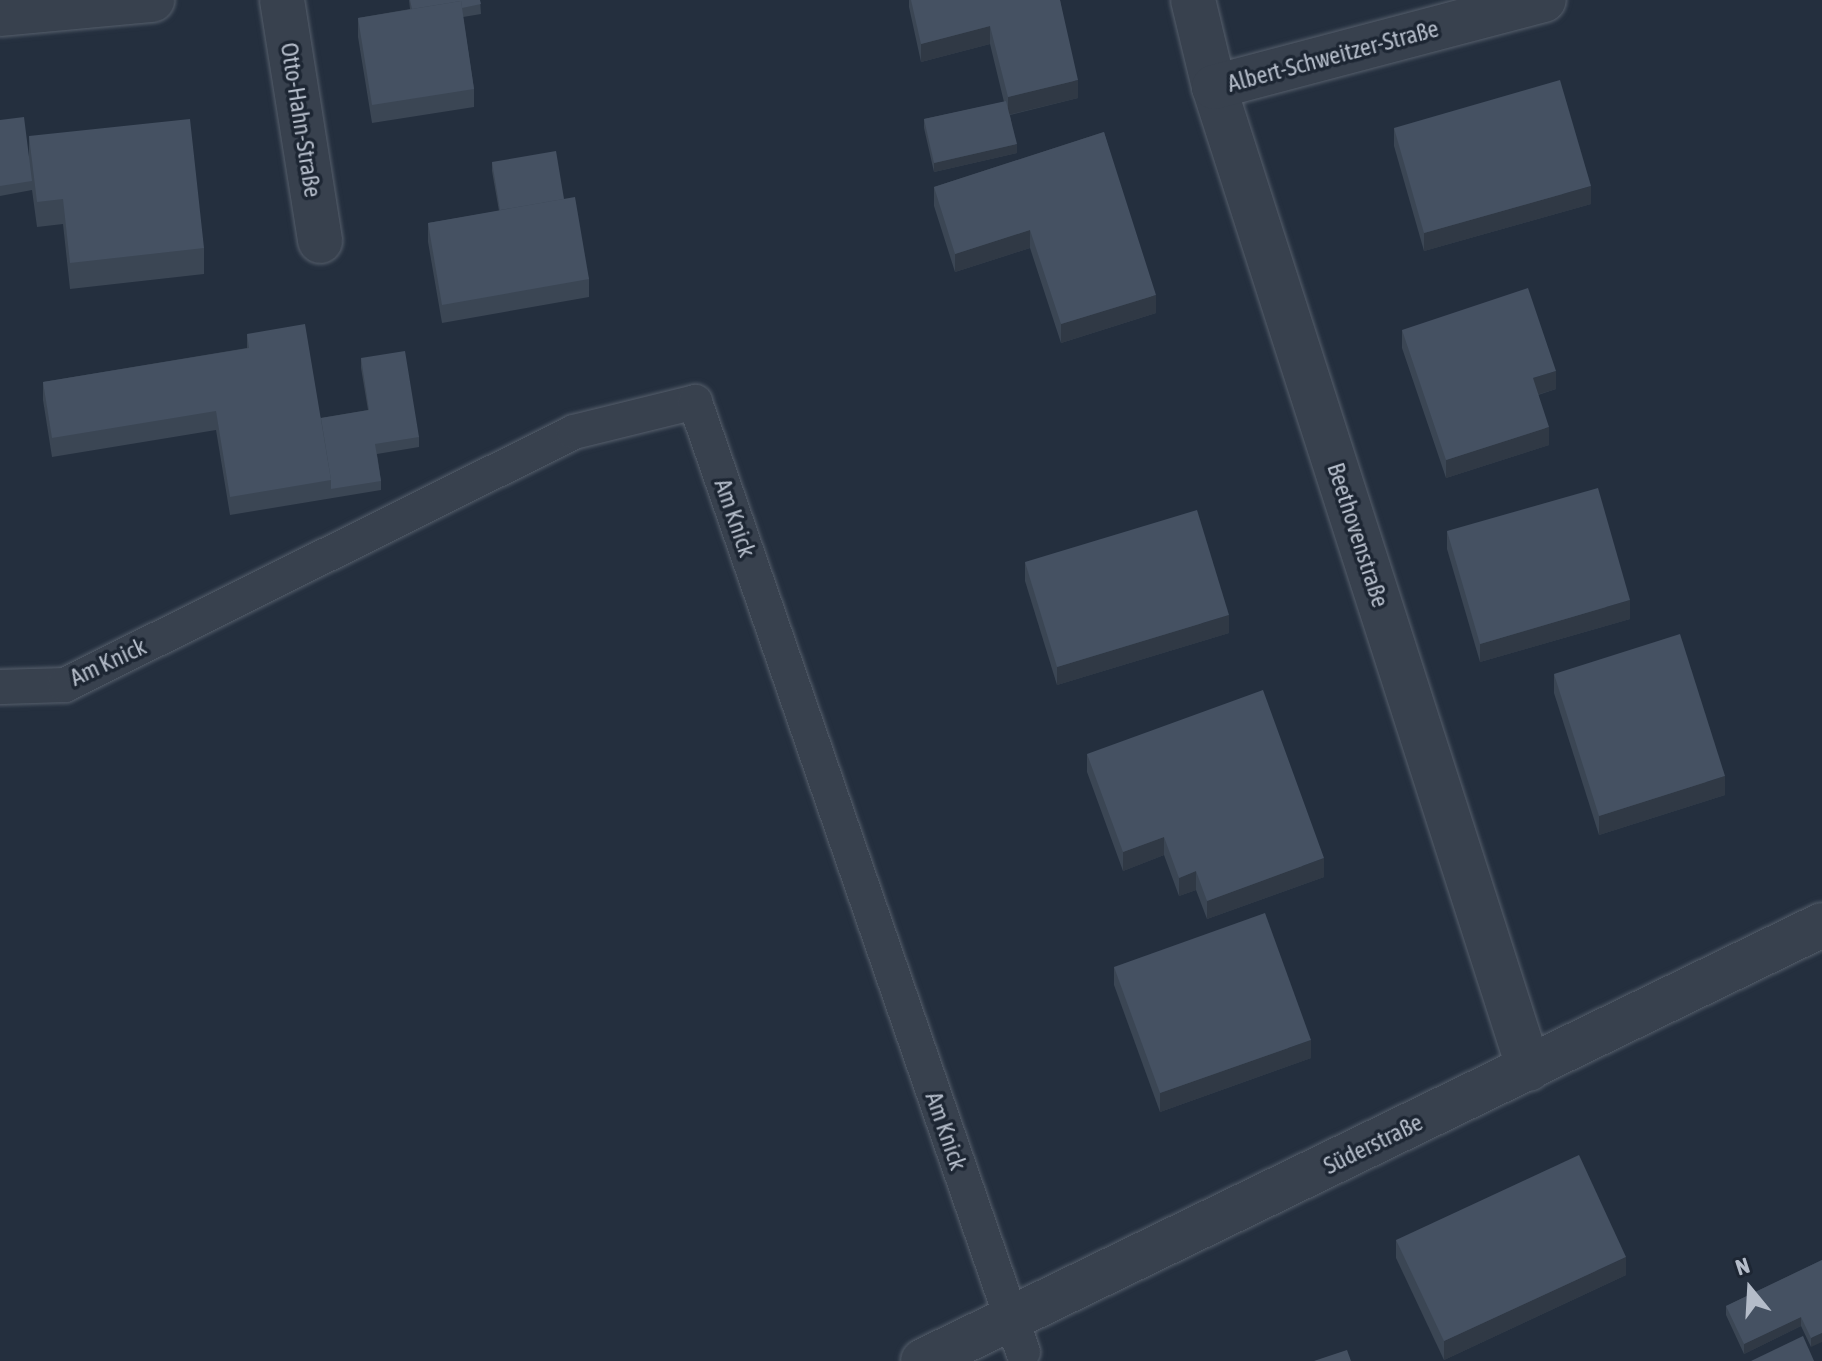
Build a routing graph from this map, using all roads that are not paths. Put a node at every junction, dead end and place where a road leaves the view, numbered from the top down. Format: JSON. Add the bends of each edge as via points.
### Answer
{"nodes":[{"id":1,"x":152,"y":0,"type":"edge"},
{"id":2,"x":282,"y":0,"type":"edge"},
{"id":3,"x":1193,"y":0,"type":"edge"},
{"id":4,"x":1544,"y":0,"type":"edge"},
{"id":5,"x":0,"y":14,"type":"edge"},
{"id":6,"x":1214,"y":87,"type":"junction"},
{"id":7,"x":320,"y":241,"type":"dead end"},
{"id":8,"x":0,"y":687,"type":"edge"},
{"id":9,"x":1822,"y":925,"type":"edge"},
{"id":10,"x":1529,"y":1069,"type":"junction"},
{"id":11,"x":1017,"y":1335,"type":"junction"},
{"id":12,"x":923,"y":1361,"type":"edge"}],
"edges":[{"from":1,"to":5,"type":"street"},
{"from":2,"to":7,"type":"street","name":"Otto-Hahn-Straße"},
{"from":3,"to":6,"type":"street","name":"Beethovenstraße"},
{"from":4,"to":6,"type":"street","name":"Albert-Schweitzer-Straße"},
{"from":6,"to":10,"type":"street","name":"Beethovenstraße"},
{"from":8,"to":11,"type":"lane","name":"Am Knick","via":[[65,685],[574,432],[695,402]]},
{"from":9,"to":10,"type":"street","name":"Süderstraße"},
{"from":10,"to":11,"type":"street","name":"Süderstraße"},
{"from":11,"to":12,"type":"street","name":"Süderstraße"}]}
